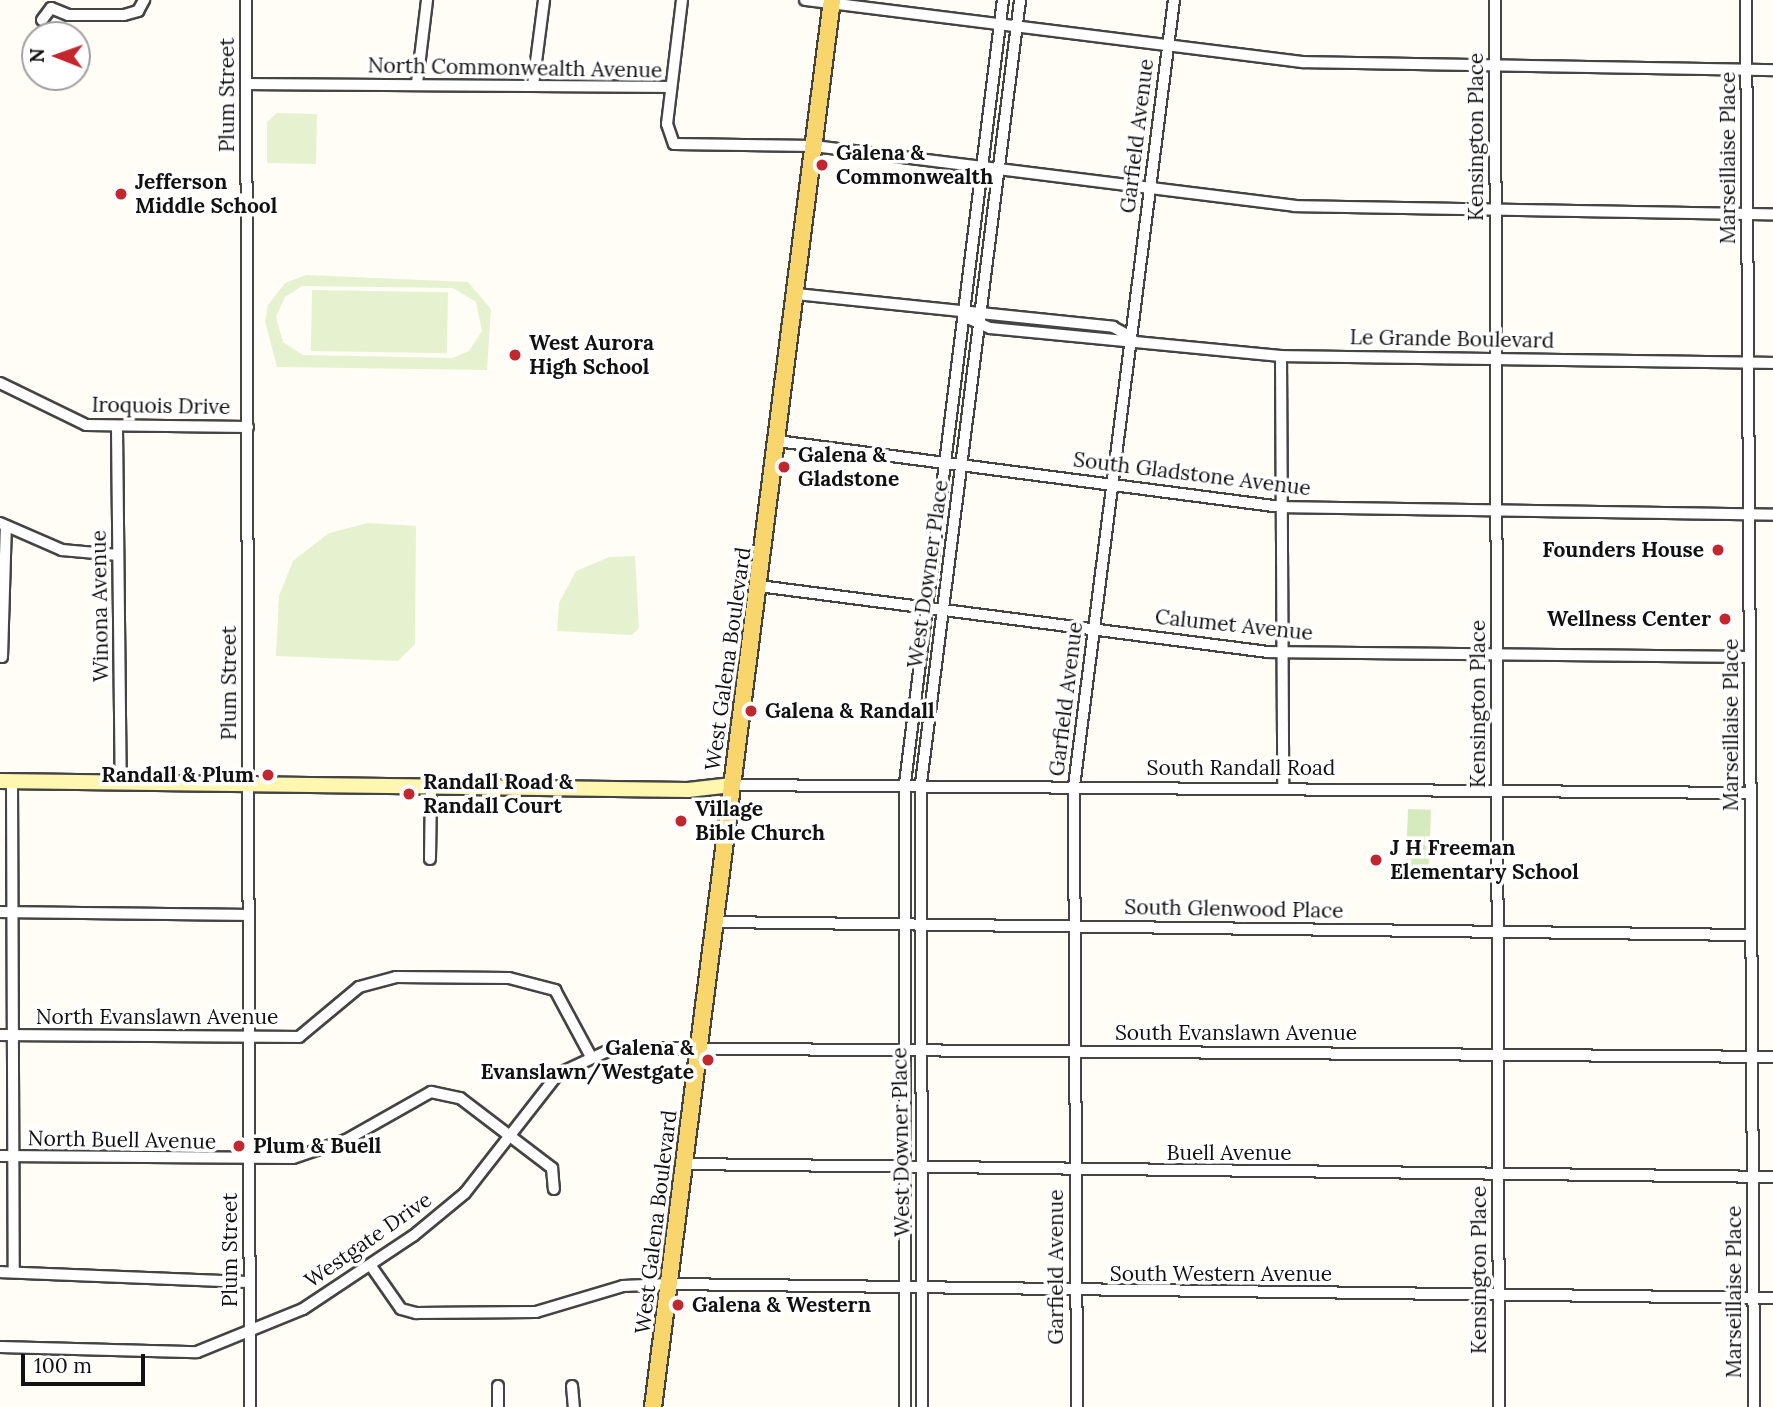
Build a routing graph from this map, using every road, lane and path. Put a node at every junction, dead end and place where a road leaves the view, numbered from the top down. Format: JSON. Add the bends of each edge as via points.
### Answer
{"nodes":[{"id":1,"x":144,"y":0,"type":"edge"},
{"id":2,"x":246,"y":0,"type":"edge"},
{"id":3,"x":427,"y":0,"type":"edge"},
{"id":4,"x":544,"y":0,"type":"edge"},
{"id":5,"x":682,"y":0,"type":"edge"},
{"id":6,"x":805,"y":0,"type":"edge"},
{"id":7,"x":1003,"y":0,"type":"edge"},
{"id":8,"x":1020,"y":0,"type":"edge"},
{"id":9,"x":1174,"y":0,"type":"edge"},
{"id":10,"x":1495,"y":0,"type":"edge"},
{"id":11,"x":1746,"y":0,"type":"edge"},
{"id":12,"x":832,"y":2,"type":"edge"},
{"id":13,"x":50,"y":4,"type":"edge"},
{"id":14,"x":42,"y":20,"type":"dead end"},
{"id":15,"x":1000,"y":25,"type":"junction"},
{"id":16,"x":1017,"y":27,"type":"junction"},
{"id":17,"x":1168,"y":45,"type":"junction"},
{"id":18,"x":1495,"y":65,"type":"junction"},
{"id":19,"x":1746,"y":69,"type":"junction"},
{"id":20,"x":1773,"y":70,"type":"edge"},
{"id":21,"x":417,"y":83,"type":"junction"},
{"id":22,"x":246,"y":84,"type":"junction"},
{"id":23,"x":533,"y":85,"type":"junction"},
{"id":24,"x":671,"y":87,"type":"junction"},
{"id":25,"x":814,"y":146,"type":"junction"},
{"id":26,"x":982,"y":168,"type":"junction"},
{"id":27,"x":998,"y":170,"type":"junction"},
{"id":28,"x":1150,"y":189,"type":"junction"},
{"id":29,"x":1496,"y":209,"type":"junction"},
{"id":30,"x":1747,"y":213,"type":"junction"},
{"id":31,"x":1773,"y":214,"type":"edge"},
{"id":32,"x":796,"y":294,"type":"junction"},
{"id":33,"x":980,"y":313,"type":"junction"},
{"id":34,"x":963,"y":316,"type":"junction"},
{"id":35,"x":979,"y":325,"type":"junction"},
{"id":36,"x":1131,"y":337,"type":"junction"},
{"id":37,"x":1281,"y":356,"type":"junction"},
{"id":38,"x":1497,"y":359,"type":"junction"},
{"id":39,"x":1748,"y":362,"type":"junction"},
{"id":40,"x":1773,"y":363,"type":"edge"},
{"id":41,"x":0,"y":383,"type":"edge"},
{"id":42,"x":117,"y":428,"type":"junction"},
{"id":43,"x":248,"y":428,"type":"junction"},
{"id":44,"x":777,"y":441,"type":"junction"},
{"id":45,"x":944,"y":463,"type":"junction"},
{"id":46,"x":962,"y":465,"type":"junction"},
{"id":47,"x":1113,"y":485,"type":"junction"},
{"id":48,"x":1281,"y":507,"type":"junction"},
{"id":49,"x":1496,"y":510,"type":"junction"},
{"id":50,"x":1748,"y":514,"type":"junction"},
{"id":51,"x":1773,"y":515,"type":"edge"},
{"id":52,"x":3,"y":525,"type":"edge"},
{"id":53,"x":118,"y":555,"type":"junction"},
{"id":54,"x":759,"y":586,"type":"junction"},
{"id":55,"x":927,"y":607,"type":"junction"},
{"id":56,"x":942,"y":609,"type":"junction"},
{"id":57,"x":1095,"y":628,"type":"junction"},
{"id":58,"x":1498,"y":652,"type":"junction"},
{"id":59,"x":1282,"y":653,"type":"junction"},
{"id":60,"x":2,"y":657,"type":"edge"},
{"id":61,"x":1750,"y":657,"type":"junction"},
{"id":62,"x":6,"y":781,"type":"edge"},
{"id":63,"x":121,"y":782,"type":"junction"},
{"id":64,"x":905,"y":783,"type":"junction"},
{"id":65,"x":921,"y":783,"type":"junction"},
{"id":66,"x":248,"y":784,"type":"junction"},
{"id":67,"x":732,"y":785,"type":"junction"},
{"id":68,"x":1074,"y":786,"type":"junction"},
{"id":69,"x":431,"y":787,"type":"junction"},
{"id":70,"x":1283,"y":788,"type":"junction"},
{"id":71,"x":1498,"y":791,"type":"junction"},
{"id":72,"x":1751,"y":793,"type":"junction"},
{"id":73,"x":430,"y":859,"type":"dead end"},
{"id":74,"x":0,"y":912,"type":"edge"},
{"id":75,"x":12,"y":913,"type":"junction"},
{"id":76,"x":248,"y":915,"type":"junction"},
{"id":77,"x":715,"y":922,"type":"junction"},
{"id":78,"x":904,"y":924,"type":"junction"},
{"id":79,"x":920,"y":925,"type":"junction"},
{"id":80,"x":1075,"y":927,"type":"junction"},
{"id":81,"x":1498,"y":932,"type":"junction"},
{"id":82,"x":1751,"y":934,"type":"junction"},
{"id":83,"x":0,"y":1035,"type":"edge"},
{"id":84,"x":15,"y":1035,"type":"junction"},
{"id":85,"x":247,"y":1040,"type":"junction"},
{"id":86,"x":699,"y":1045,"type":"junction"},
{"id":87,"x":904,"y":1047,"type":"junction"},
{"id":88,"x":919,"y":1048,"type":"junction"},
{"id":89,"x":1076,"y":1051,"type":"junction"},
{"id":90,"x":590,"y":1055,"type":"junction"},
{"id":91,"x":1498,"y":1055,"type":"junction"},
{"id":92,"x":1752,"y":1056,"type":"junction"},
{"id":93,"x":1773,"y":1057,"type":"edge"},
{"id":94,"x":508,"y":1136,"type":"junction"},
{"id":95,"x":0,"y":1156,"type":"edge"},
{"id":96,"x":14,"y":1157,"type":"junction"},
{"id":97,"x":249,"y":1162,"type":"junction"},
{"id":98,"x":684,"y":1164,"type":"junction"},
{"id":99,"x":904,"y":1168,"type":"junction"},
{"id":100,"x":921,"y":1168,"type":"junction"},
{"id":101,"x":1075,"y":1171,"type":"junction"},
{"id":102,"x":1498,"y":1173,"type":"junction"},
{"id":103,"x":1752,"y":1176,"type":"junction"},
{"id":104,"x":1773,"y":1177,"type":"edge"},
{"id":105,"x":554,"y":1189,"type":"dead end"},
{"id":106,"x":371,"y":1266,"type":"junction"},
{"id":107,"x":0,"y":1272,"type":"edge"},
{"id":108,"x":14,"y":1272,"type":"junction"},
{"id":109,"x":249,"y":1282,"type":"junction"},
{"id":110,"x":669,"y":1284,"type":"junction"},
{"id":111,"x":905,"y":1289,"type":"junction"},
{"id":112,"x":922,"y":1290,"type":"junction"},
{"id":113,"x":1076,"y":1292,"type":"junction"},
{"id":114,"x":1499,"y":1295,"type":"junction"},
{"id":115,"x":1754,"y":1298,"type":"junction"},
{"id":116,"x":1773,"y":1298,"type":"edge"},
{"id":117,"x":251,"y":1334,"type":"junction"},
{"id":118,"x":0,"y":1347,"type":"edge"},
{"id":119,"x":498,"y":1386,"type":"dead end"},
{"id":120,"x":572,"y":1386,"type":"dead end"},
{"id":121,"x":250,"y":1407,"type":"edge"},
{"id":122,"x":498,"y":1407,"type":"edge"},
{"id":123,"x":575,"y":1407,"type":"edge"},
{"id":124,"x":653,"y":1407,"type":"edge"},
{"id":125,"x":905,"y":1407,"type":"edge"},
{"id":126,"x":922,"y":1407,"type":"edge"},
{"id":127,"x":1076,"y":1407,"type":"edge"},
{"id":128,"x":1499,"y":1407,"type":"edge"},
{"id":129,"x":1754,"y":1407,"type":"edge"}],
"edges":[{"from":1,"to":13,"type":"street","via":[[130,15],[68,15]]},
{"from":2,"to":22,"type":"street","name":"Plum Street"},
{"from":3,"to":21,"type":"street"},
{"from":4,"to":23,"type":"street"},
{"from":5,"to":24,"type":"street"},
{"from":6,"to":12,"type":"street"},
{"from":7,"to":15,"type":"street","name":"West Downer Place"},
{"from":8,"to":16,"type":"street","name":"West Downer Place"},
{"from":9,"to":17,"type":"street","name":"Garfield Avenue"},
{"from":10,"to":18,"type":"street","name":"Kensington Place"},
{"from":11,"to":19,"type":"street","name":"Marseillaise Place"},
{"from":12,"to":15,"type":"street"},
{"from":12,"to":25,"type":"main road","name":"West Galena Boulevard"},
{"from":13,"to":14,"type":"street"},
{"from":15,"to":16,"type":"street"},
{"from":15,"to":26,"type":"street","name":"West Downer Place"},
{"from":16,"to":17,"type":"street"},
{"from":16,"to":27,"type":"street","name":"West Downer Place"},
{"from":17,"to":18,"type":"street","via":[[1303,62]]},
{"from":17,"to":28,"type":"street","name":"Garfield Avenue"},
{"from":18,"to":19,"type":"street"},
{"from":18,"to":29,"type":"street","name":"Kensington Place"},
{"from":19,"to":20,"type":"street"},
{"from":19,"to":30,"type":"street","name":"Marseillaise Place"},
{"from":21,"to":22,"type":"street","name":"North Commonwealth Avenue"},
{"from":21,"to":23,"type":"street","name":"North Commonwealth Avenue"},
{"from":22,"to":43,"type":"street","name":"Plum Street"},
{"from":23,"to":24,"type":"street","name":"North Commonwealth Avenue"},
{"from":24,"to":25,"type":"street","name":"North Commonwealth Avenue","via":[[667,134],[674,144]]},
{"from":25,"to":26,"type":"street"},
{"from":25,"to":32,"type":"main road","name":"West Galena Boulevard"},
{"from":26,"to":27,"type":"street"},
{"from":26,"to":34,"type":"street","name":"West Downer Place"},
{"from":27,"to":28,"type":"street"},
{"from":27,"to":33,"type":"street","name":"West Downer Place"},
{"from":28,"to":29,"type":"street","via":[[1294,206]]},
{"from":28,"to":36,"type":"street","name":"Garfield Avenue"},
{"from":29,"to":30,"type":"street"},
{"from":29,"to":38,"type":"street","name":"Kensington Place"},
{"from":30,"to":31,"type":"street"},
{"from":30,"to":39,"type":"street","name":"Marseillaise Place"},
{"from":32,"to":34,"type":"street","name":"Le Grande Boulevard"},
{"from":32,"to":44,"type":"main road","name":"West Galena Boulevard"},
{"from":33,"to":34,"type":"street","name":"Le Grande Boulevard"},
{"from":33,"to":35,"type":"street","name":"West Downer Place"},
{"from":33,"to":36,"type":"street","name":"Le Grande Boulevard","via":[[1113,327]]},
{"from":34,"to":35,"type":"street","name":"Le Grande Boulevard"},
{"from":34,"to":45,"type":"street","name":"West Downer Place"},
{"from":35,"to":36,"type":"street","name":"Le Grande Boulevard","via":[[1110,343]]},
{"from":35,"to":46,"type":"street","name":"West Downer Place"},
{"from":36,"to":37,"type":"street","name":"Le Grande Boulevard"},
{"from":36,"to":47,"type":"street","name":"Garfield Avenue"},
{"from":37,"to":38,"type":"street","name":"Le Grande Boulevard"},
{"from":37,"to":48,"type":"street"},
{"from":38,"to":39,"type":"street","name":"Le Grande Boulevard"},
{"from":38,"to":49,"type":"street","name":"Kensington Place"},
{"from":39,"to":40,"type":"street","name":"Le Grande Boulevard"},
{"from":39,"to":50,"type":"street","name":"Marseillaise Place"},
{"from":41,"to":42,"type":"street","name":"Iroquois Drive","via":[[72,421]]},
{"from":42,"to":43,"type":"street","name":"Iroquois Drive"},
{"from":42,"to":53,"type":"street","name":"Winona Avenue"},
{"from":43,"to":66,"type":"street","name":"Plum Street"},
{"from":44,"to":45,"type":"street","name":"South Gladstone Avenue"},
{"from":44,"to":54,"type":"main road","name":"West Galena Boulevard"},
{"from":45,"to":46,"type":"street","name":"South Gladstone Avenue"},
{"from":45,"to":55,"type":"street","name":"West Downer Place"},
{"from":46,"to":47,"type":"street","name":"South Gladstone Avenue"},
{"from":46,"to":56,"type":"street","name":"West Downer Place"},
{"from":47,"to":48,"type":"street","name":"South Gladstone Avenue"},
{"from":47,"to":57,"type":"street","name":"Garfield Avenue"},
{"from":48,"to":49,"type":"street","name":"South Gladstone Avenue"},
{"from":48,"to":59,"type":"street"},
{"from":49,"to":50,"type":"street","name":"South Gladstone Avenue"},
{"from":49,"to":58,"type":"street","name":"Kensington Place"},
{"from":50,"to":51,"type":"street","name":"South Gladstone Avenue"},
{"from":50,"to":61,"type":"street","name":"Marseillaise Place"},
{"from":52,"to":53,"type":"street","via":[[62,550]]},
{"from":52,"to":60,"type":"street"},
{"from":53,"to":63,"type":"street","name":"Winona Avenue"},
{"from":54,"to":55,"type":"street","name":"Calumet Avenue"},
{"from":54,"to":67,"type":"main road","name":"West Galena Boulevard"},
{"from":55,"to":56,"type":"street","name":"Calumet Avenue"},
{"from":55,"to":64,"type":"street","name":"West Downer Place"},
{"from":56,"to":57,"type":"street","name":"Calumet Avenue"},
{"from":56,"to":65,"type":"street","name":"West Downer Place"},
{"from":57,"to":59,"type":"street","name":"Calumet Avenue"},
{"from":57,"to":68,"type":"street","name":"Garfield Avenue"},
{"from":58,"to":59,"type":"street","name":"Calumet Avenue"},
{"from":58,"to":61,"type":"street","name":"Calumet Avenue"},
{"from":58,"to":71,"type":"street","name":"Kensington Place"},
{"from":59,"to":70,"type":"street"},
{"from":61,"to":72,"type":"street","name":"Marseillaise Place"},
{"from":62,"to":63,"type":"main road"},
{"from":62,"to":75,"type":"street"},
{"from":63,"to":66,"type":"main road"},
{"from":64,"to":65,"type":"street","name":"South Randall Road"},
{"from":64,"to":67,"type":"street","name":"South Randall Road"},
{"from":64,"to":78,"type":"street","name":"West Downer Place"},
{"from":65,"to":68,"type":"street","name":"South Randall Road"},
{"from":65,"to":79,"type":"street","name":"West Downer Place"},
{"from":66,"to":69,"type":"main road"},
{"from":66,"to":76,"type":"street","name":"Plum Street"},
{"from":67,"to":69,"type":"main road","via":[[688,790]]},
{"from":67,"to":77,"type":"main road","name":"West Galena Boulevard"},
{"from":68,"to":70,"type":"street","name":"South Randall Road"},
{"from":68,"to":80,"type":"street","name":"Garfield Avenue"},
{"from":69,"to":73,"type":"street"},
{"from":70,"to":71,"type":"street","name":"South Randall Road"},
{"from":71,"to":72,"type":"street","name":"South Randall Road"},
{"from":71,"to":81,"type":"street","name":"Kensington Place"},
{"from":72,"to":82,"type":"street","name":"Marseillaise Place"},
{"from":74,"to":75,"type":"street"},
{"from":75,"to":76,"type":"street"},
{"from":75,"to":84,"type":"street"},
{"from":76,"to":85,"type":"street","name":"Plum Street"},
{"from":77,"to":78,"type":"street","name":"South Glenwood Place"},
{"from":77,"to":86,"type":"main road","name":"West Galena Boulevard"},
{"from":78,"to":79,"type":"street","name":"South Glenwood Place"},
{"from":78,"to":87,"type":"street","name":"West Downer Place"},
{"from":79,"to":80,"type":"street","name":"South Glenwood Place"},
{"from":79,"to":88,"type":"street","name":"West Downer Place"},
{"from":80,"to":81,"type":"street","name":"South Glenwood Place"},
{"from":80,"to":89,"type":"street","name":"Garfield Avenue"},
{"from":81,"to":82,"type":"street","name":"South Glenwood Place"},
{"from":81,"to":91,"type":"street","name":"Kensington Place"},
{"from":82,"to":92,"type":"street","name":"Marseillaise Place"},
{"from":83,"to":84,"type":"street","name":"North Evanslawn Avenue"},
{"from":84,"to":85,"type":"street","name":"North Evanslawn Avenue"},
{"from":84,"to":96,"type":"street"},
{"from":85,"to":90,"type":"street","name":"North Evanslawn Avenue","via":[[299,1037],[359,987],[396,977],[509,978],[555,990]]},
{"from":85,"to":97,"type":"street","name":"Plum Street"},
{"from":86,"to":87,"type":"street","name":"South Evanslawn Avenue"},
{"from":86,"to":90,"type":"street","name":"Westgate Drive","via":[[614,1048]]},
{"from":86,"to":98,"type":"main road","name":"West Galena Boulevard"},
{"from":87,"to":88,"type":"street","name":"South Evanslawn Avenue"},
{"from":87,"to":99,"type":"street","name":"West Downer Place"},
{"from":88,"to":89,"type":"street","name":"South Evanslawn Avenue"},
{"from":88,"to":100,"type":"street","name":"West Downer Place"},
{"from":89,"to":91,"type":"street","name":"South Evanslawn Avenue"},
{"from":89,"to":101,"type":"street","name":"Garfield Avenue"},
{"from":90,"to":94,"type":"street","name":"Westgate Drive","via":[[558,1074]]},
{"from":91,"to":92,"type":"street","name":"South Evanslawn Avenue"},
{"from":91,"to":102,"type":"street","name":"Kensington Place"},
{"from":92,"to":93,"type":"street","name":"South Evanslawn Avenue"},
{"from":92,"to":103,"type":"street","name":"Marseillaise Place"},
{"from":94,"to":97,"type":"street","name":"North Buell Avenue","via":[[460,1098],[431,1092],[346,1140],[293,1158]]},
{"from":94,"to":105,"type":"street","name":"North Buell Avenue","via":[[552,1168]]},
{"from":94,"to":106,"type":"street","name":"Westgate Drive","via":[[465,1193]]},
{"from":95,"to":96,"type":"street","name":"North Buell Avenue"},
{"from":96,"to":97,"type":"street","name":"North Buell Avenue"},
{"from":96,"to":108,"type":"street"},
{"from":97,"to":109,"type":"street","name":"Plum Street"},
{"from":98,"to":99,"type":"street","name":"Buell Avenue"},
{"from":98,"to":110,"type":"main road","name":"West Galena Boulevard"},
{"from":99,"to":100,"type":"street","name":"Buell Avenue"},
{"from":99,"to":111,"type":"street","name":"West Downer Place"},
{"from":100,"to":101,"type":"street","name":"Buell Avenue"},
{"from":100,"to":112,"type":"street","name":"West Downer Place"},
{"from":101,"to":102,"type":"street","name":"Buell Avenue"},
{"from":101,"to":113,"type":"street","name":"Garfield Avenue"},
{"from":102,"to":103,"type":"street","name":"Buell Avenue"},
{"from":102,"to":114,"type":"street","name":"Kensington Place"},
{"from":103,"to":104,"type":"street","name":"Buell Avenue"},
{"from":103,"to":115,"type":"street","name":"Marseillaise Place"},
{"from":106,"to":110,"type":"street","name":"South Western Avenue","via":[[401,1309],[416,1313],[536,1312],[623,1286]]},
{"from":106,"to":117,"type":"street","name":"Westgate Drive"},
{"from":107,"to":108,"type":"street"},
{"from":108,"to":109,"type":"street"},
{"from":109,"to":117,"type":"street","name":"Plum Street"},
{"from":110,"to":111,"type":"street","name":"South Western Avenue"},
{"from":110,"to":124,"type":"main road","name":"West Galena Boulevard"},
{"from":111,"to":112,"type":"street","name":"South Western Avenue"},
{"from":111,"to":125,"type":"street","name":"West Downer Place"},
{"from":112,"to":113,"type":"street","name":"South Western Avenue"},
{"from":112,"to":126,"type":"street","name":"West Downer Place"},
{"from":113,"to":114,"type":"street","name":"South Western Avenue"},
{"from":113,"to":127,"type":"street","name":"Garfield Avenue"},
{"from":114,"to":115,"type":"street","name":"South Western Avenue"},
{"from":114,"to":128,"type":"street","name":"Kensington Place"},
{"from":115,"to":116,"type":"street","name":"South Western Avenue"},
{"from":115,"to":129,"type":"street","name":"Marseillaise Place"},
{"from":117,"to":118,"type":"street","name":"Westgate Drive","via":[[181,1353]]},
{"from":117,"to":121,"type":"street","name":"Plum Street"},
{"from":119,"to":122,"type":"street"},
{"from":120,"to":123,"type":"street"}]}
